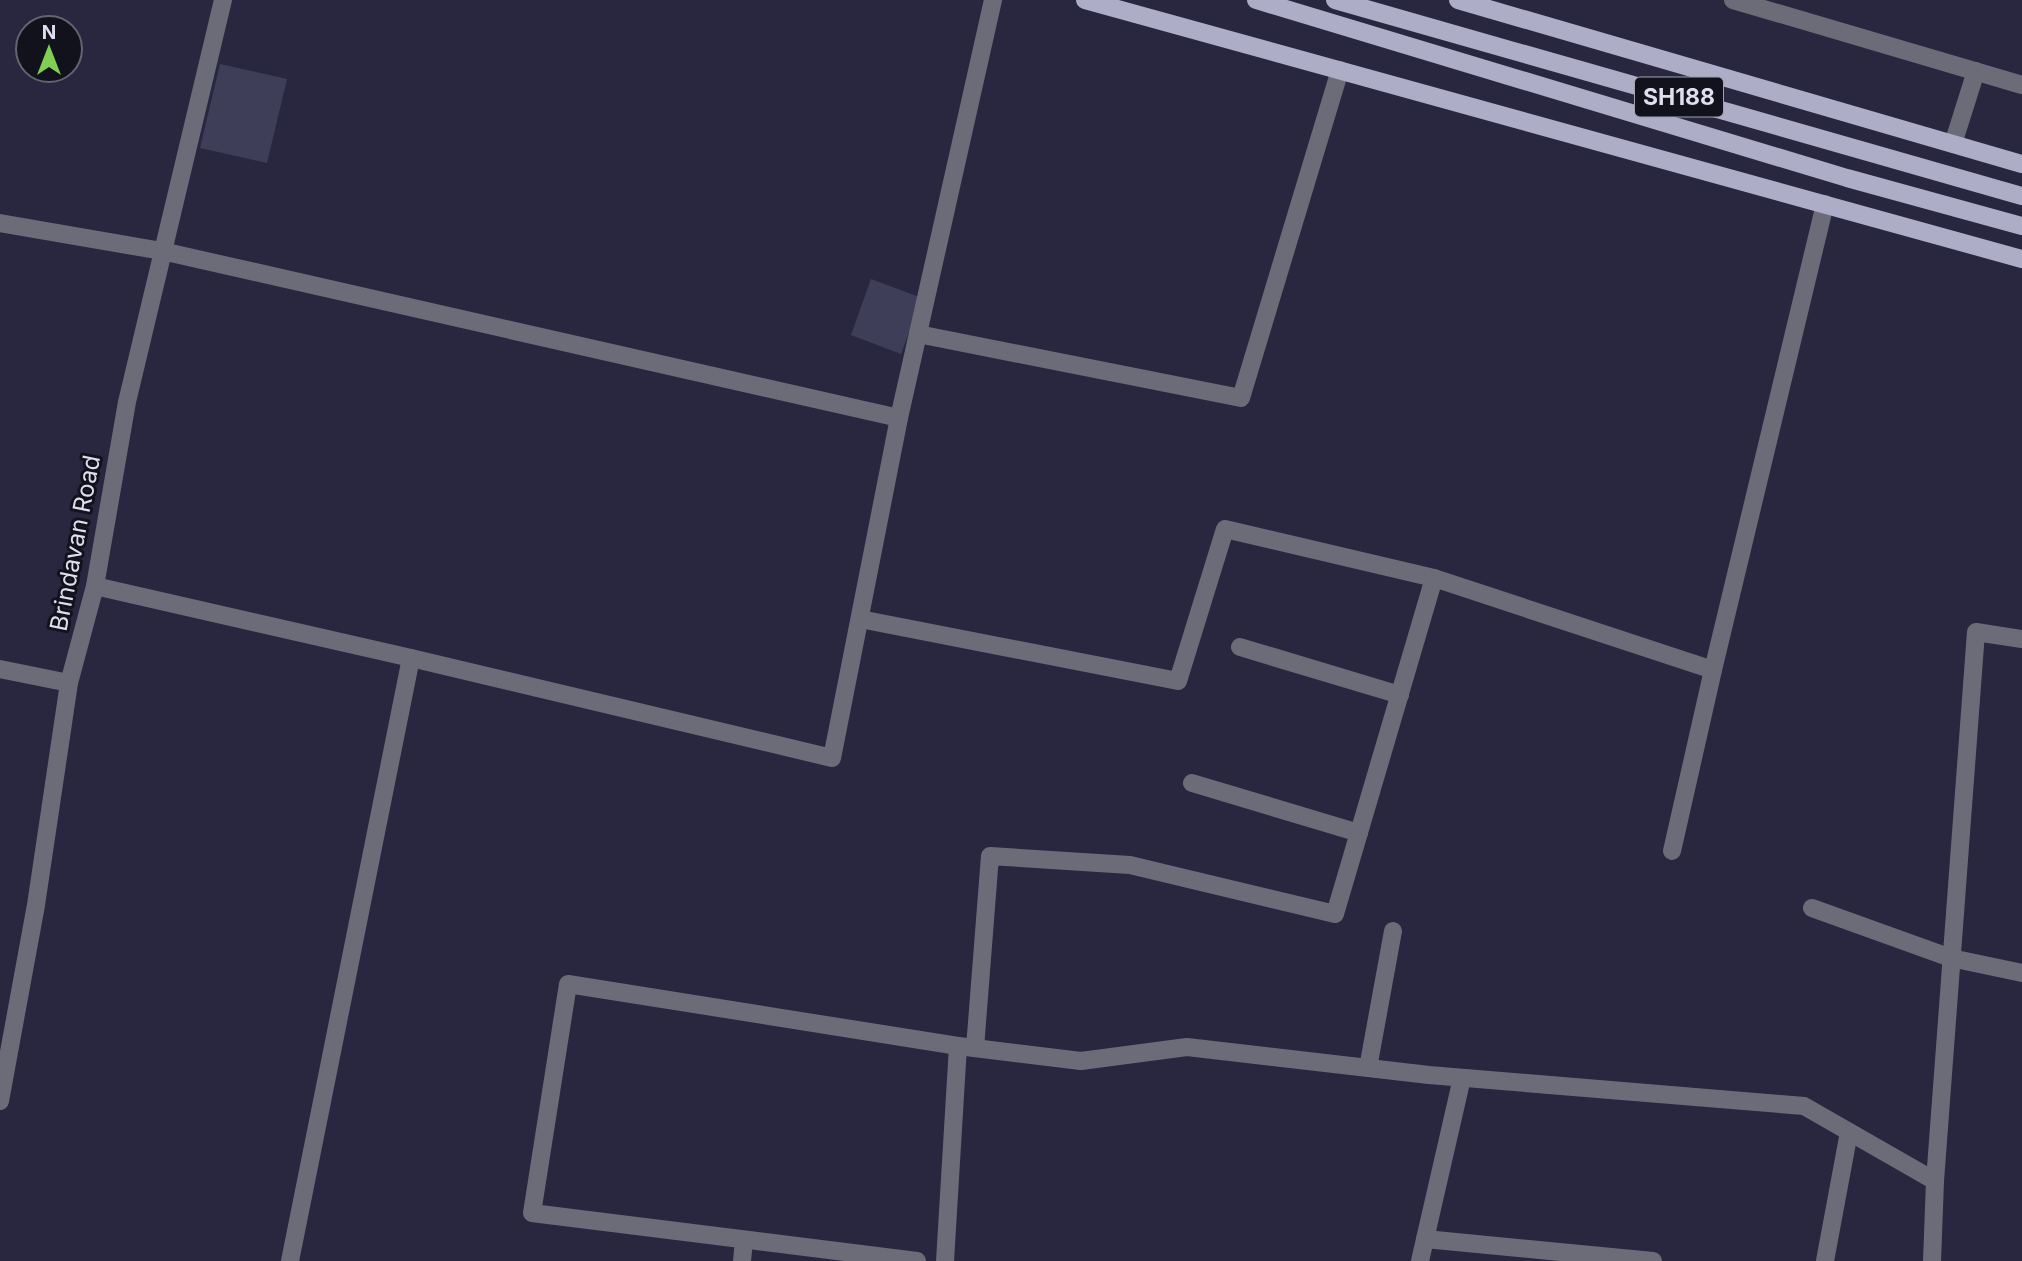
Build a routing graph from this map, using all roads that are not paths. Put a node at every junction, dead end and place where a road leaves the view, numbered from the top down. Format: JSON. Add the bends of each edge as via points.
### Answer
{"nodes":[{"id":1,"x":223,"y":0,"type":"edge"},
{"id":2,"x":993,"y":0,"type":"edge"},
{"id":3,"x":1085,"y":0,"type":"edge"},
{"id":4,"x":1256,"y":0,"type":"edge"},
{"id":5,"x":1335,"y":0,"type":"edge"},
{"id":6,"x":1458,"y":0,"type":"edge"},
{"id":7,"x":1733,"y":0,"type":"edge"},
{"id":8,"x":1340,"y":70,"type":"junction"},
{"id":9,"x":1976,"y":71,"type":"junction"},
{"id":10,"x":2022,"y":85,"type":"edge"},
{"id":11,"x":1953,"y":144,"type":"junction"},
{"id":12,"x":2022,"y":164,"type":"edge"},
{"id":13,"x":2022,"y":196,"type":"edge"},
{"id":14,"x":1825,"y":204,"type":"junction"},
{"id":15,"x":0,"y":223,"type":"edge"},
{"id":16,"x":2022,"y":226,"type":"edge"},
{"id":17,"x":162,"y":251,"type":"junction"},
{"id":18,"x":2022,"y":259,"type":"edge"},
{"id":19,"x":918,"y":334,"type":"junction"},
{"id":20,"x":899,"y":418,"type":"junction"},
{"id":21,"x":1434,"y":578,"type":"junction"},
{"id":22,"x":95,"y":586,"type":"junction"},
{"id":23,"x":860,"y":619,"type":"junction"},
{"id":24,"x":2022,"y":639,"type":"edge"},
{"id":25,"x":1240,"y":648,"type":"dead end"},
{"id":26,"x":411,"y":658,"type":"junction"},
{"id":27,"x":0,"y":669,"type":"edge"},
{"id":28,"x":1713,"y":670,"type":"junction"},
{"id":29,"x":69,"y":684,"type":"junction"},
{"id":30,"x":1400,"y":695,"type":"junction"},
{"id":31,"x":1192,"y":783,"type":"dead end"},
{"id":32,"x":1359,"y":832,"type":"junction"},
{"id":33,"x":1672,"y":851,"type":"dead end"},
{"id":34,"x":1812,"y":908,"type":"dead end"},
{"id":35,"x":1394,"y":931,"type":"dead end"},
{"id":36,"x":1951,"y":958,"type":"junction"},
{"id":37,"x":2022,"y":973,"type":"edge"},
{"id":38,"x":6,"y":1039,"type":"edge"},
{"id":39,"x":966,"y":1047,"type":"junction"},
{"id":40,"x":1368,"y":1068,"type":"junction"},
{"id":41,"x":1462,"y":1078,"type":"junction"},
{"id":42,"x":0,"y":1101,"type":"edge"},
{"id":43,"x":1849,"y":1132,"type":"junction"},
{"id":44,"x":1935,"y":1181,"type":"junction"},
{"id":45,"x":1425,"y":1239,"type":"junction"},
{"id":46,"x":744,"y":1240,"type":"junction"},
{"id":47,"x":290,"y":1261,"type":"edge"},
{"id":48,"x":742,"y":1261,"type":"edge"},
{"id":49,"x":917,"y":1261,"type":"edge"},
{"id":50,"x":945,"y":1261,"type":"edge"},
{"id":51,"x":1420,"y":1261,"type":"edge"},
{"id":52,"x":1653,"y":1261,"type":"edge"},
{"id":53,"x":1825,"y":1261,"type":"edge"},
{"id":54,"x":1931,"y":1261,"type":"edge"}],
"edges":[{"from":1,"to":17,"type":"street","name":"Brindavan Road"},
{"from":2,"to":19,"type":"street"},
{"from":3,"to":8,"type":"main road"},
{"from":4,"to":16,"type":"main road"},
{"from":5,"to":13,"type":"main road","number":"SH188"},
{"from":6,"to":11,"type":"main road"},
{"from":7,"to":9,"type":"street"},
{"from":8,"to":14,"type":"main road"},
{"from":8,"to":19,"type":"street","via":[[1241,398]]},
{"from":9,"to":10,"type":"street"},
{"from":9,"to":11,"type":"street"},
{"from":11,"to":12,"type":"main road"},
{"from":14,"to":18,"type":"main road"},
{"from":14,"to":28,"type":"street"},
{"from":15,"to":17,"type":"street"},
{"from":17,"to":20,"type":"street"},
{"from":17,"to":22,"type":"street","name":"Brindavan Road","via":[[127,402]]},
{"from":19,"to":20,"type":"street"},
{"from":20,"to":23,"type":"street"},
{"from":21,"to":23,"type":"street","via":[[1225,529],[1178,681]]},
{"from":21,"to":28,"type":"street"},
{"from":21,"to":30,"type":"street"},
{"from":22,"to":26,"type":"street"},
{"from":22,"to":29,"type":"street","name":"Brindavan Road"},
{"from":23,"to":26,"type":"street","via":[[832,758]]},
{"from":24,"to":36,"type":"street","via":[[1976,632]]},
{"from":25,"to":30,"type":"street"},
{"from":26,"to":47,"type":"street"},
{"from":27,"to":29,"type":"street"},
{"from":28,"to":33,"type":"street"},
{"from":29,"to":38,"type":"street","name":"Brindavan Road","via":[[36,905]]},
{"from":30,"to":32,"type":"street"},
{"from":31,"to":32,"type":"street"},
{"from":32,"to":39,"type":"street","via":[[1335,914],[1130,865],[990,856]]},
{"from":34,"to":36,"type":"street"},
{"from":35,"to":40,"type":"street"},
{"from":36,"to":37,"type":"street"},
{"from":36,"to":44,"type":"street"},
{"from":38,"to":42,"type":"street","name":"Brindavan Road"},
{"from":39,"to":40,"type":"street","via":[[1081,1061],[1187,1047]]},
{"from":39,"to":46,"type":"street","via":[[568,984],[532,1213]]},
{"from":39,"to":50,"type":"street"},
{"from":40,"to":41,"type":"street"},
{"from":41,"to":43,"type":"street","via":[[1804,1106]]},
{"from":41,"to":45,"type":"street"},
{"from":43,"to":44,"type":"street"},
{"from":43,"to":53,"type":"street"},
{"from":44,"to":54,"type":"street"},
{"from":45,"to":51,"type":"street"},
{"from":45,"to":52,"type":"street"},
{"from":46,"to":48,"type":"street"},
{"from":46,"to":49,"type":"street"}]}
